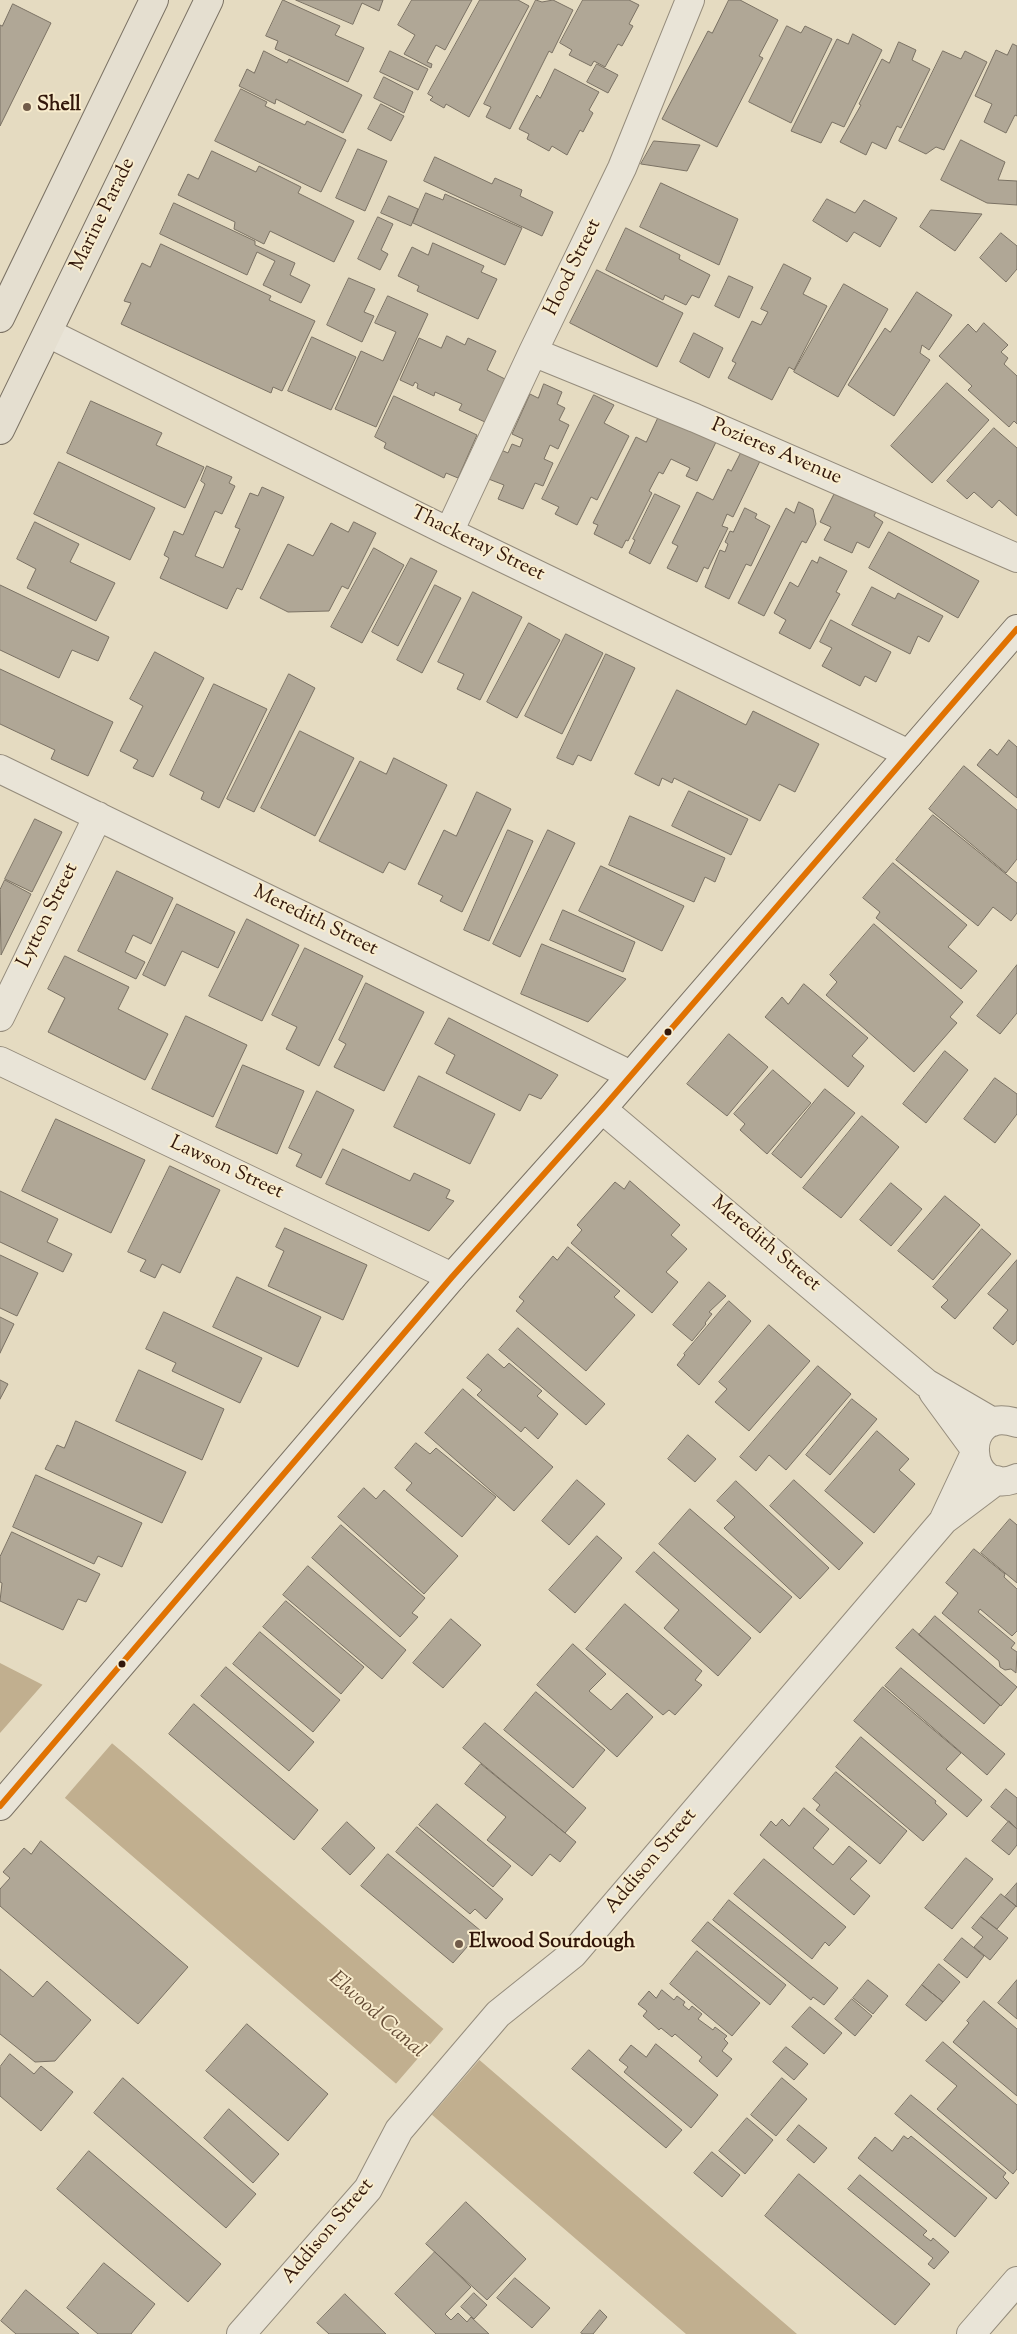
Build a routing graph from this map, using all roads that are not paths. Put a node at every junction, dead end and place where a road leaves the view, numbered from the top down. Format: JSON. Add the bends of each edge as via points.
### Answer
{"nodes":[{"id":1,"x":154,"y":0,"type":"edge"},
{"id":2,"x":208,"y":0,"type":"edge"},
{"id":3,"x":690,"y":0,"type":"edge"},
{"id":4,"x":0,"y":318,"type":"edge"},
{"id":5,"x":48,"y":333,"type":"junction"},
{"id":6,"x":533,"y":352,"type":"junction"},
{"id":7,"x":0,"y":430,"type":"edge"},
{"id":8,"x":450,"y":532,"type":"junction"},
{"id":9,"x":1017,"y":558,"type":"edge"},
{"id":10,"x":1017,"y":629,"type":"edge"},
{"id":11,"x":909,"y":754,"type":"junction"},
{"id":12,"x":0,"y":769,"type":"edge"},
{"id":13,"x":98,"y":816,"type":"junction"},
{"id":14,"x":0,"y":1017,"type":"edge"},
{"id":15,"x":0,"y":1061,"type":"edge"},
{"id":16,"x":631,"y":1075,"type":"junction"},
{"id":17,"x":602,"y":1109,"type":"junction"},
{"id":18,"x":452,"y":1277,"type":"junction"},
{"id":19,"x":926,"y":1383,"type":"junction"},
{"id":20,"x":1009,"y":1420,"type":"edge"},
{"id":21,"x":974,"y":1451,"type":"junction"},
{"id":22,"x":1011,"y":1480,"type":"edge"},
{"id":23,"x":944,"y":1520,"type":"junction"},
{"id":24,"x":0,"y":1806,"type":"edge"},
{"id":25,"x":1017,"y":2281,"type":"edge"},
{"id":26,"x":241,"y":2334,"type":"edge"},
{"id":27,"x":971,"y":2334,"type":"edge"}],
"edges":[{"from":1,"to":4,"type":"main road"},
{"from":2,"to":5,"type":"main road","name":"Marine Parade"},
{"from":3,"to":6,"type":"street","name":"Hood Street","via":[[622,168]]},
{"from":5,"to":7,"type":"main road","name":"Marine Parade"},
{"from":5,"to":8,"type":"street","name":"Thackeray Street"},
{"from":6,"to":8,"type":"street","name":"Hood Street"},
{"from":6,"to":9,"type":"street","name":"Pozieres Avenue","via":[[695,418]]},
{"from":8,"to":11,"type":"street","name":"Thackeray Street"},
{"from":10,"to":11,"type":"street"},
{"from":11,"to":16,"type":"street"},
{"from":12,"to":13,"type":"street","name":"Meredith Street"},
{"from":13,"to":14,"type":"street","name":"Lytton Street"},
{"from":13,"to":16,"type":"street","name":"Meredith Street"},
{"from":15,"to":18,"type":"street","name":"Lawson Street"},
{"from":16,"to":17,"type":"street"},
{"from":17,"to":18,"type":"street"},
{"from":17,"to":19,"type":"street","name":"Meredith Street"},
{"from":18,"to":24,"type":"street"},
{"from":19,"to":20,"type":"street","name":"Meredith Street"},
{"from":19,"to":21,"type":"street","name":"Meredith Street"},
{"from":20,"to":21,"type":"street","name":"Addison Street","via":[[979,1432]]},
{"from":21,"to":22,"type":"street","name":"Meredith Street","via":[[982,1471]]},
{"from":21,"to":23,"type":"street","name":"Addison Street"},
{"from":22,"to":23,"type":"street","name":"Addison Street"},
{"from":23,"to":26,"type":"street","name":"Addison Street","via":[[573,1954],[498,2014],[482,2032],[396,2135],[368,2189]]},
{"from":25,"to":27,"type":"street"}]}
